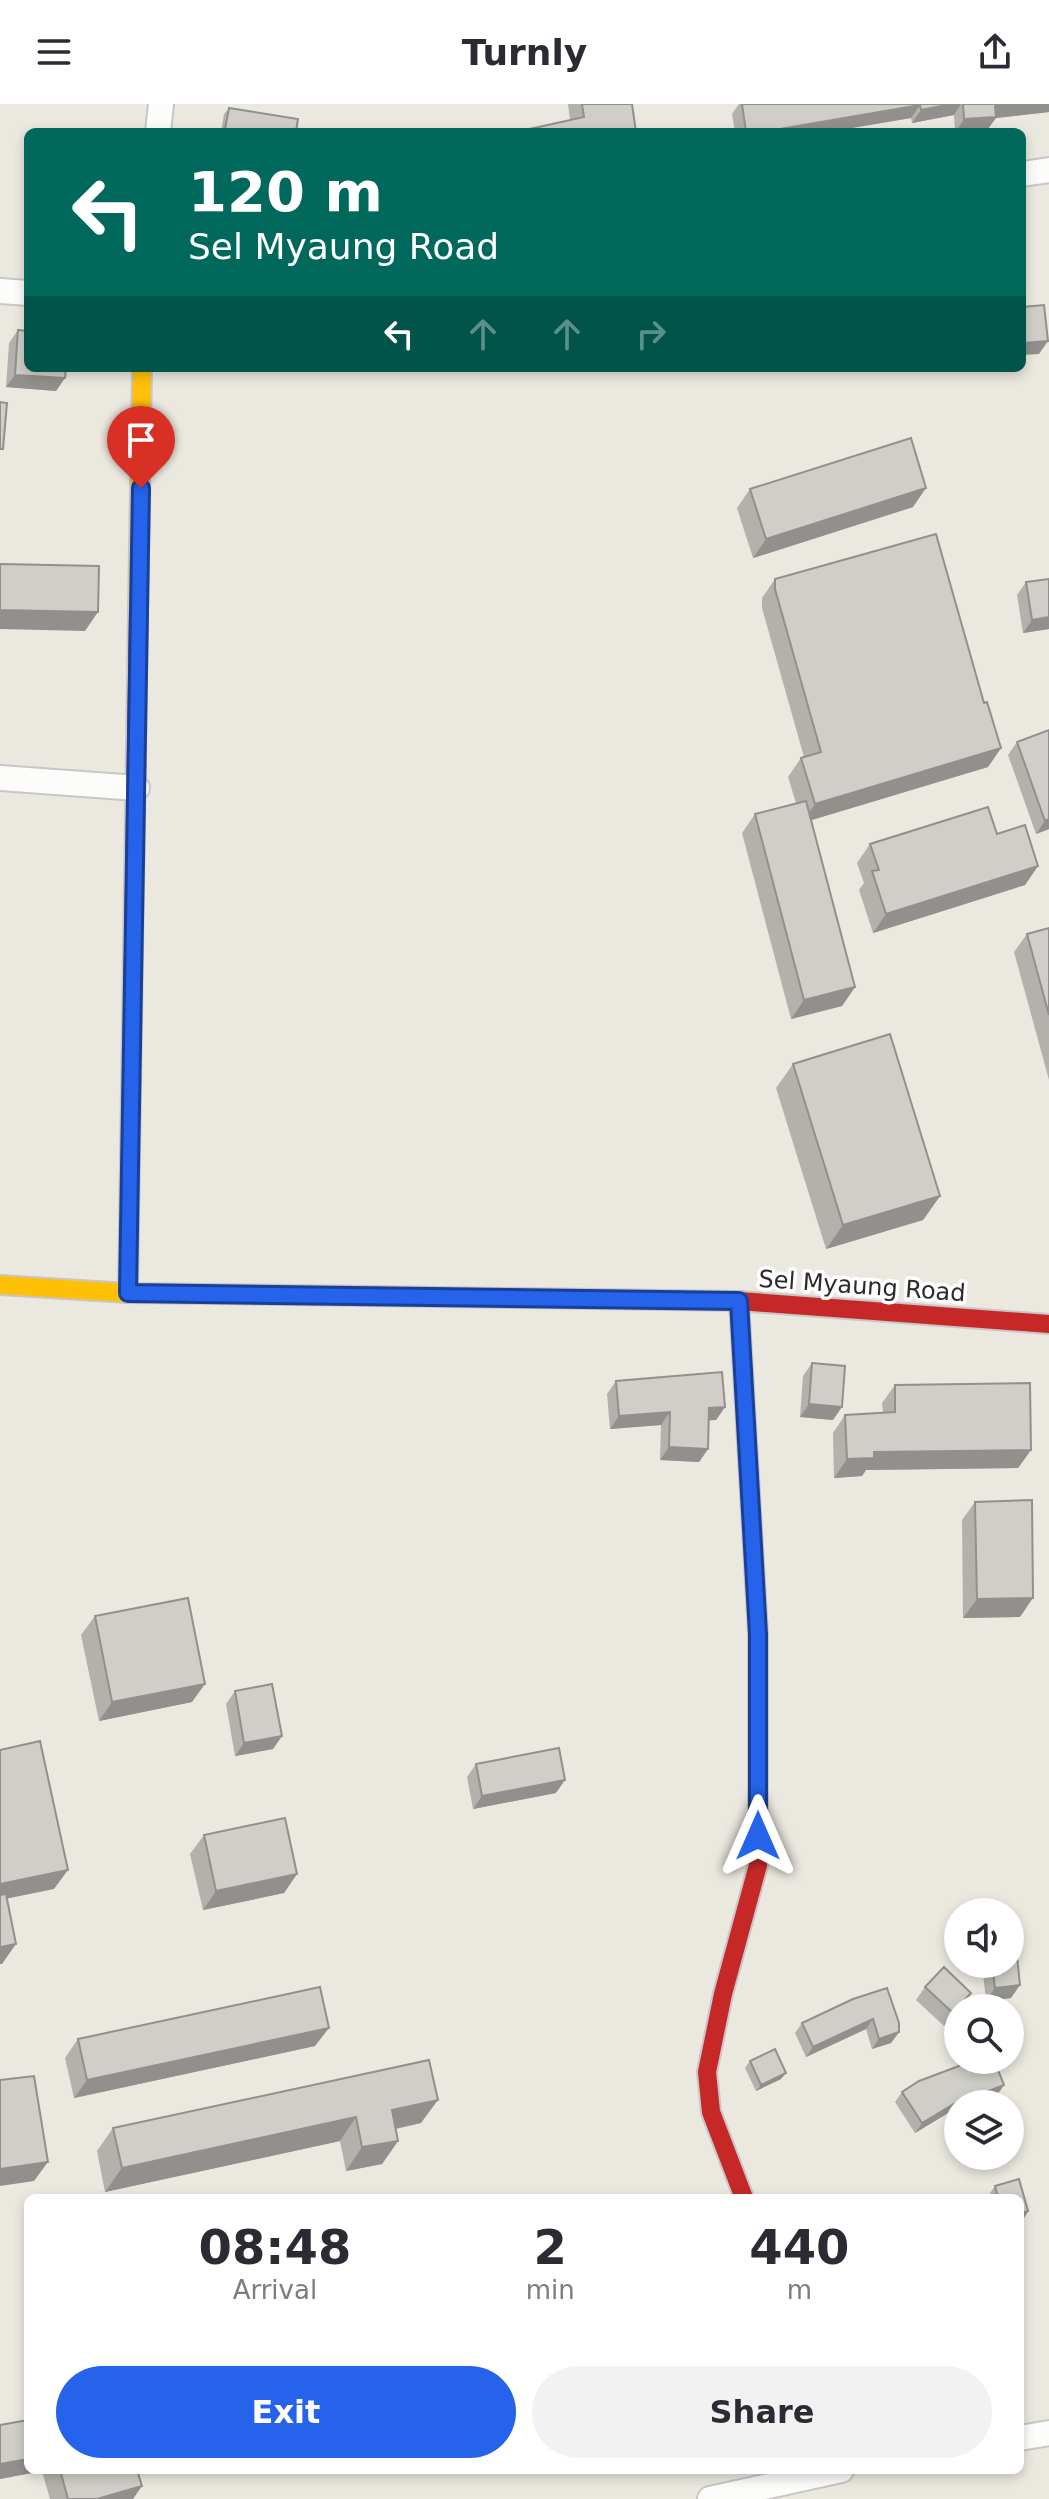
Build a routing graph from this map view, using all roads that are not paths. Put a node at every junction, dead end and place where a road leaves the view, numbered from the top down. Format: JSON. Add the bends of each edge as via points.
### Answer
{"nodes":[{"id":1,"x":161,"y":104,"type":"edge"},
{"id":2,"x":158,"y":128,"type":"edge"},
{"id":3,"x":1049,"y":170,"type":"edge"},
{"id":4,"x":1026,"y":173,"type":"edge"},
{"id":5,"x":0,"y":291,"type":"edge"},
{"id":6,"x":24,"y":293,"type":"edge"},
{"id":7,"x":142,"y":372,"type":"edge"},
{"id":8,"x":0,"y":778,"type":"edge"},
{"id":9,"x":137,"y":788,"type":"junction"},
{"id":10,"x":0,"y":1285,"type":"edge"},
{"id":11,"x":128,"y":1293,"type":"junction"},
{"id":12,"x":739,"y":1301,"type":"junction"},
{"id":13,"x":1049,"y":1324,"type":"edge"},
{"id":14,"x":742,"y":2194,"type":"edge"},
{"id":15,"x":1049,"y":2433,"type":"edge"},
{"id":16,"x":1024,"y":2437,"type":"edge"},
{"id":17,"x":823,"y":2474,"type":"edge"},
{"id":18,"x":710,"y":2499,"type":"edge"}],
"edges":[{"from":1,"to":2,"type":"street"},
{"from":3,"to":4,"type":"street"},
{"from":5,"to":6,"type":"street"},
{"from":7,"to":9,"type":"street"},
{"from":8,"to":9,"type":"street"},
{"from":9,"to":11,"type":"street"},
{"from":10,"to":11,"type":"street","name":"Sel Myaung Road"},
{"from":11,"to":12,"type":"street","name":"Sel Myaung Road"},
{"from":12,"to":13,"type":"street","name":"Sel Myaung Road"},
{"from":12,"to":14,"type":"street","via":[[758,1634],[758,1865],[707,2072],[711,2112]]},
{"from":15,"to":16,"type":"street"},
{"from":17,"to":18,"type":"street"}]}
